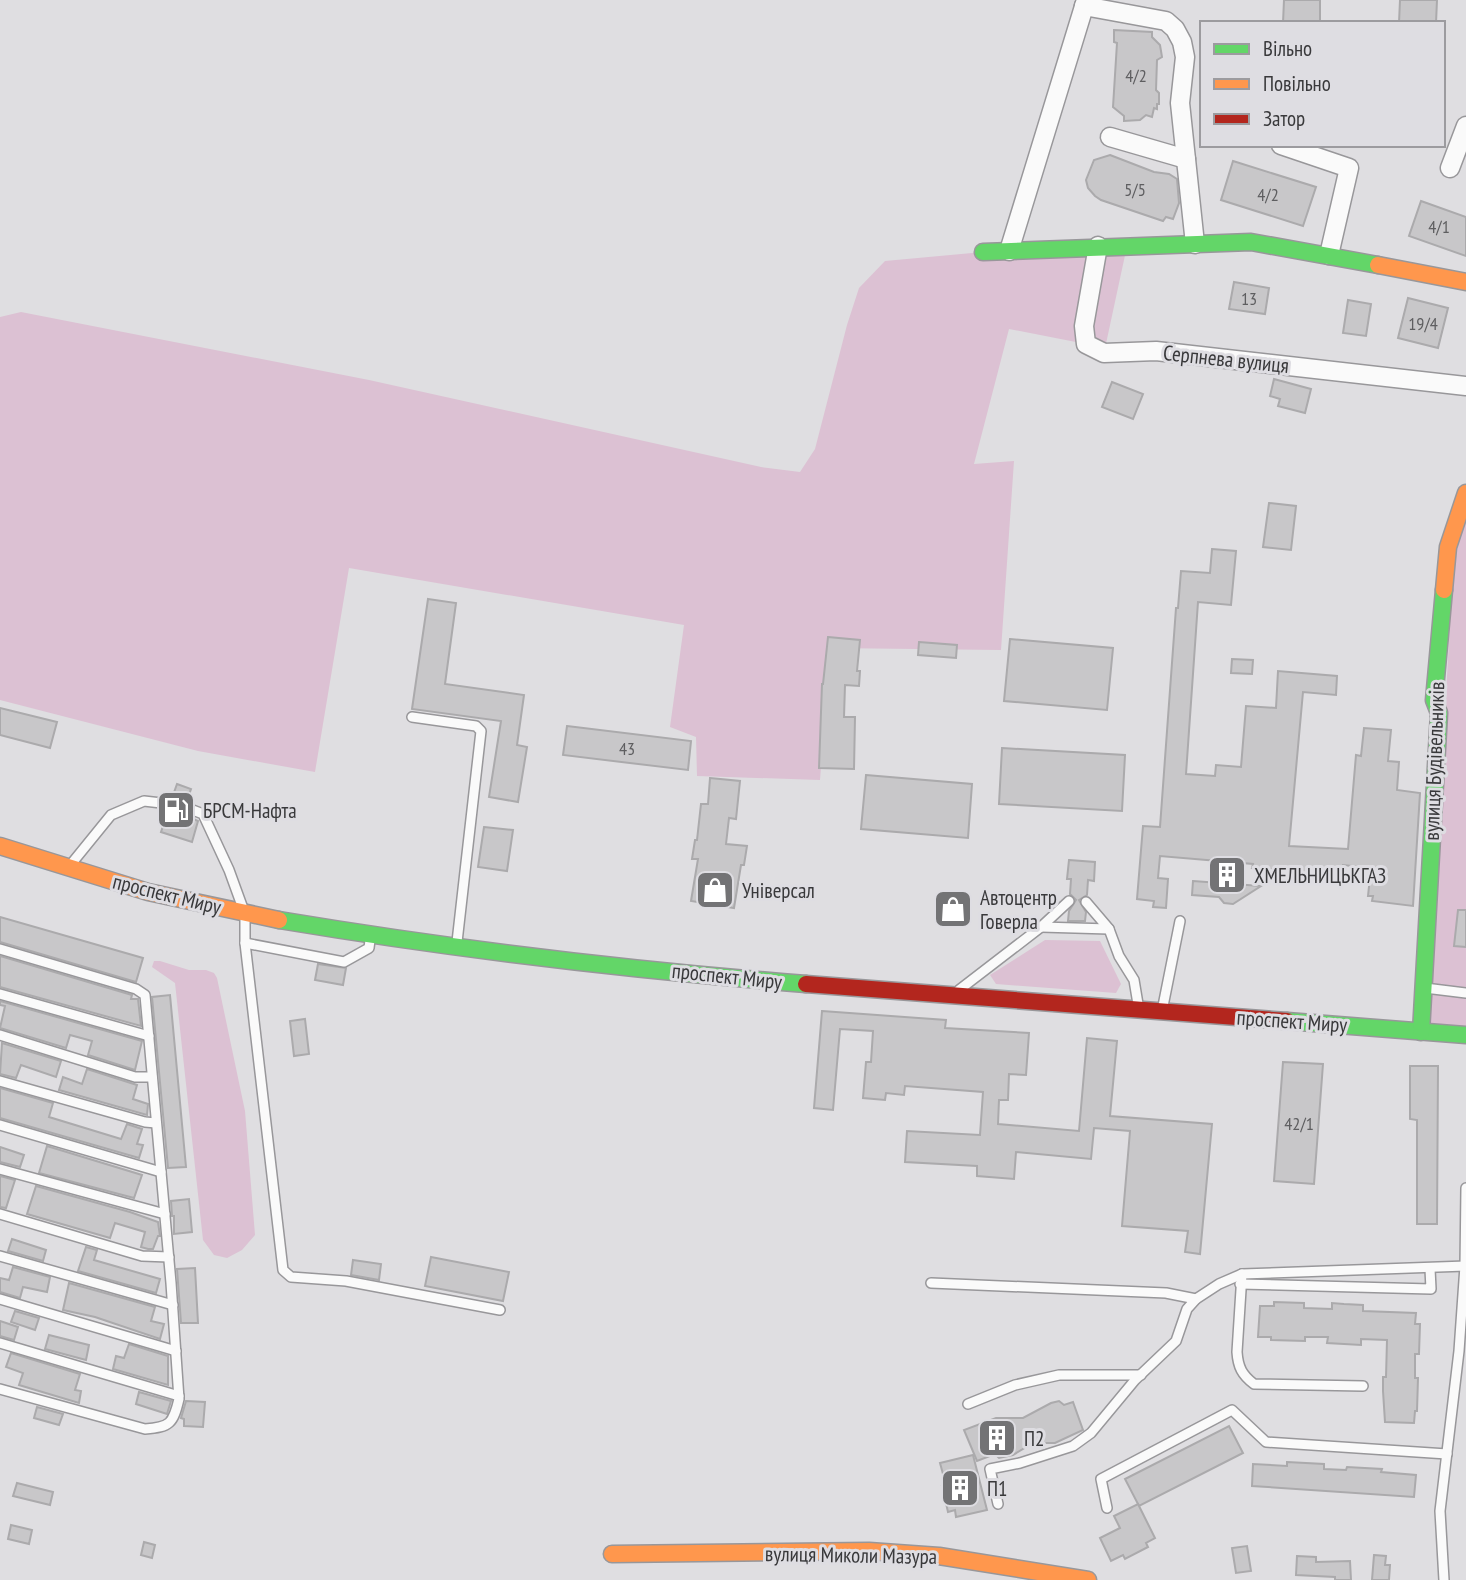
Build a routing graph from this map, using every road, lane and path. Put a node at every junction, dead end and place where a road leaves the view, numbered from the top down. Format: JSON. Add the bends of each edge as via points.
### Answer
{"nodes":[{"id":1,"x":1085,"y":3,"type":"edge"},
{"id":2,"x":1466,"y":126,"type":"edge"},
{"id":3,"x":1110,"y":137,"type":"dead end"},
{"id":4,"x":1287,"y":147,"type":"edge"},
{"id":5,"x":1186,"y":159,"type":"junction"},
{"id":6,"x":1450,"y":168,"type":"dead end"},
{"id":7,"x":1195,"y":244,"type":"junction"},
{"id":8,"x":1098,"y":246,"type":"junction"},
{"id":9,"x":1009,"y":251,"type":"junction"},
{"id":10,"x":982,"y":252,"type":"dead end"},
{"id":11,"x":1329,"y":255,"type":"junction"},
{"id":12,"x":1466,"y":282,"type":"edge"},
{"id":13,"x":1466,"y":386,"type":"edge"},
{"id":14,"x":1466,"y":493,"type":"edge"},
{"id":15,"x":412,"y":717,"type":"dead end"},
{"id":16,"x":170,"y":804,"type":"dead end"},
{"id":17,"x":185,"y":807,"type":"dead end"},
{"id":18,"x":0,"y":846,"type":"edge"},
{"id":19,"x":69,"y":867,"type":"junction"},
{"id":20,"x":1069,"y":901,"type":"dead end"},
{"id":21,"x":1086,"y":902,"type":"dead end"},
{"id":22,"x":245,"y":914,"type":"junction"},
{"id":23,"x":1180,"y":920,"type":"dead end"},
{"id":24,"x":1041,"y":927,"type":"junction"},
{"id":25,"x":1109,"y":929,"type":"junction"},
{"id":26,"x":371,"y":936,"type":"junction"},
{"id":27,"x":245,"y":943,"type":"junction"},
{"id":28,"x":456,"y":947,"type":"junction"},
{"id":29,"x":0,"y":949,"type":"edge"},
{"id":30,"x":1424,"y":988,"type":"junction"},
{"id":31,"x":1466,"y":993,"type":"edge"},
{"id":32,"x":0,"y":994,"type":"edge"},
{"id":33,"x":953,"y":995,"type":"junction"},
{"id":34,"x":1139,"y":1009,"type":"junction"},
{"id":35,"x":1162,"y":1011,"type":"junction"},
{"id":36,"x":1421,"y":1032,"type":"junction"},
{"id":37,"x":0,"y":1035,"type":"edge"},
{"id":38,"x":1466,"y":1035,"type":"edge"},
{"id":39,"x":149,"y":1036,"type":"junction"},
{"id":40,"x":152,"y":1076,"type":"junction"},
{"id":41,"x":0,"y":1081,"type":"edge"},
{"id":42,"x":156,"y":1123,"type":"junction"},
{"id":43,"x":0,"y":1125,"type":"edge"},
{"id":44,"x":0,"y":1169,"type":"edge"},
{"id":45,"x":161,"y":1172,"type":"junction"},
{"id":46,"x":1466,"y":1188,"type":"edge"},
{"id":47,"x":0,"y":1214,"type":"edge"},
{"id":48,"x":165,"y":1214,"type":"junction"},
{"id":49,"x":0,"y":1256,"type":"edge"},
{"id":50,"x":169,"y":1257,"type":"junction"},
{"id":51,"x":1465,"y":1266,"type":"edge"},
{"id":52,"x":1430,"y":1269,"type":"junction"},
{"id":53,"x":1241,"y":1279,"type":"junction"},
{"id":54,"x":931,"y":1283,"type":"dead end"},
{"id":55,"x":0,"y":1299,"type":"edge"},
{"id":56,"x":1196,"y":1299,"type":"junction"},
{"id":57,"x":173,"y":1305,"type":"junction"},
{"id":58,"x":500,"y":1310,"type":"dead end"},
{"id":59,"x":0,"y":1343,"type":"edge"},
{"id":60,"x":176,"y":1351,"type":"junction"},
{"id":61,"x":1141,"y":1375,"type":"junction"},
{"id":62,"x":1363,"y":1386,"type":"dead end"},
{"id":63,"x":0,"y":1389,"type":"edge"},
{"id":64,"x":179,"y":1396,"type":"junction"},
{"id":65,"x":968,"y":1404,"type":"dead end"},
{"id":66,"x":1447,"y":1454,"type":"junction"},
{"id":67,"x":998,"y":1504,"type":"dead end"},
{"id":68,"x":1107,"y":1508,"type":"dead end"},
{"id":69,"x":612,"y":1554,"type":"dead end"},
{"id":70,"x":1088,"y":1580,"type":"edge"},
{"id":71,"x":1444,"y":1580,"type":"edge"}],
"edges":[{"from":1,"to":5,"type":"street","via":[[1166,21],[1175,29],[1185,57],[1180,103]]},
{"from":1,"to":9,"type":"street"},
{"from":2,"to":6,"type":"street"},
{"from":3,"to":5,"type":"street"},
{"from":4,"to":11,"type":"street","via":[[1349,168]]},
{"from":5,"to":7,"type":"street"},
{"from":7,"to":8,"type":"street"},
{"from":7,"to":11,"type":"street","via":[[1251,242]]},
{"from":8,"to":9,"type":"street"},
{"from":8,"to":13,"type":"street","name":"Серпнева вулиця","via":[[1084,326],[1086,344],[1104,353],[1156,351]]},
{"from":9,"to":10,"type":"street"},
{"from":11,"to":12,"type":"street"},
{"from":14,"to":30,"type":"street","name":"вулиця Будівельників","via":[[1452,547],[1434,700],[1439,713]]},
{"from":15,"to":28,"type":"lane","via":[[476,726],[481,731]]},
{"from":16,"to":19,"type":"lane","via":[[144,801],[111,815]]},
{"from":17,"to":22,"type":"lane","via":[[203,814]]},
{"from":18,"to":19,"type":"street","name":"проспект Миру"},
{"from":19,"to":22,"type":"street","name":"проспект Миру","via":[[148,892]]},
{"from":20,"to":24,"type":"lane"},
{"from":21,"to":25,"type":"lane"},
{"from":22,"to":26,"type":"street","name":"проспект Миру"},
{"from":22,"to":27,"type":"lane"},
{"from":23,"to":35,"type":"lane"},
{"from":24,"to":25,"type":"lane"},
{"from":24,"to":33,"type":"lane"},
{"from":25,"to":34,"type":"lane","via":[[1134,980]]},
{"from":26,"to":27,"type":"lane","via":[[369,948],[344,962]]},
{"from":26,"to":28,"type":"street","name":"проспект Миру"},
{"from":27,"to":58,"type":"lane","via":[[284,1270],[290,1277],[346,1281]]},
{"from":28,"to":33,"type":"street","name":"проспект Миру","via":[[736,978]]},
{"from":29,"to":39,"type":"lane","via":[[136,989],[145,995]]},
{"from":30,"to":31,"type":"lane"},
{"from":30,"to":36,"type":"street","name":"вулиця Будівельників"},
{"from":32,"to":39,"type":"lane"},
{"from":33,"to":34,"type":"street","name":"проспект Миру"},
{"from":34,"to":35,"type":"street","name":"проспект Миру"},
{"from":35,"to":36,"type":"street","name":"проспект Миру"},
{"from":36,"to":38,"type":"street","name":"проспект Миру"},
{"from":37,"to":40,"type":"lane","via":[[135,1077]]},
{"from":39,"to":40,"type":"lane"},
{"from":40,"to":42,"type":"lane"},
{"from":41,"to":42,"type":"lane"},
{"from":42,"to":45,"type":"lane"},
{"from":43,"to":45,"type":"lane"},
{"from":44,"to":48,"type":"lane"},
{"from":45,"to":48,"type":"lane"},
{"from":46,"to":51,"type":"lane"},
{"from":47,"to":50,"type":"lane","via":[[142,1256]]},
{"from":48,"to":50,"type":"lane"},
{"from":49,"to":57,"type":"lane"},
{"from":50,"to":57,"type":"lane"},
{"from":51,"to":52,"type":"lane"},
{"from":51,"to":66,"type":"lane"},
{"from":52,"to":53,"type":"lane"},
{"from":52,"to":53,"type":"lane","via":[[1431,1289]]},
{"from":53,"to":56,"type":"lane","via":[[1219,1284]]},
{"from":53,"to":62,"type":"lane","via":[[1237,1352],[1245,1377],[1254,1384]]},
{"from":54,"to":56,"type":"lane","via":[[1166,1293]]},
{"from":55,"to":60,"type":"lane"},
{"from":56,"to":61,"type":"lane","via":[[1187,1309],[1176,1341]]},
{"from":57,"to":60,"type":"lane"},
{"from":59,"to":64,"type":"lane"},
{"from":60,"to":64,"type":"lane"},
{"from":61,"to":65,"type":"lane","via":[[1059,1375],[1015,1385]]},
{"from":61,"to":67,"type":"lane","via":[[1091,1433],[1073,1446],[990,1469]]},
{"from":63,"to":64,"type":"lane","via":[[145,1429],[171,1423]]},
{"from":66,"to":68,"type":"lane","via":[[1266,1442],[1232,1410],[1101,1479]]},
{"from":66,"to":71,"type":"lane","via":[[1440,1511]]},
{"from":69,"to":70,"type":"street","name":"вулиця Миколи Мазура","via":[[869,1551],[939,1556]]}]}
